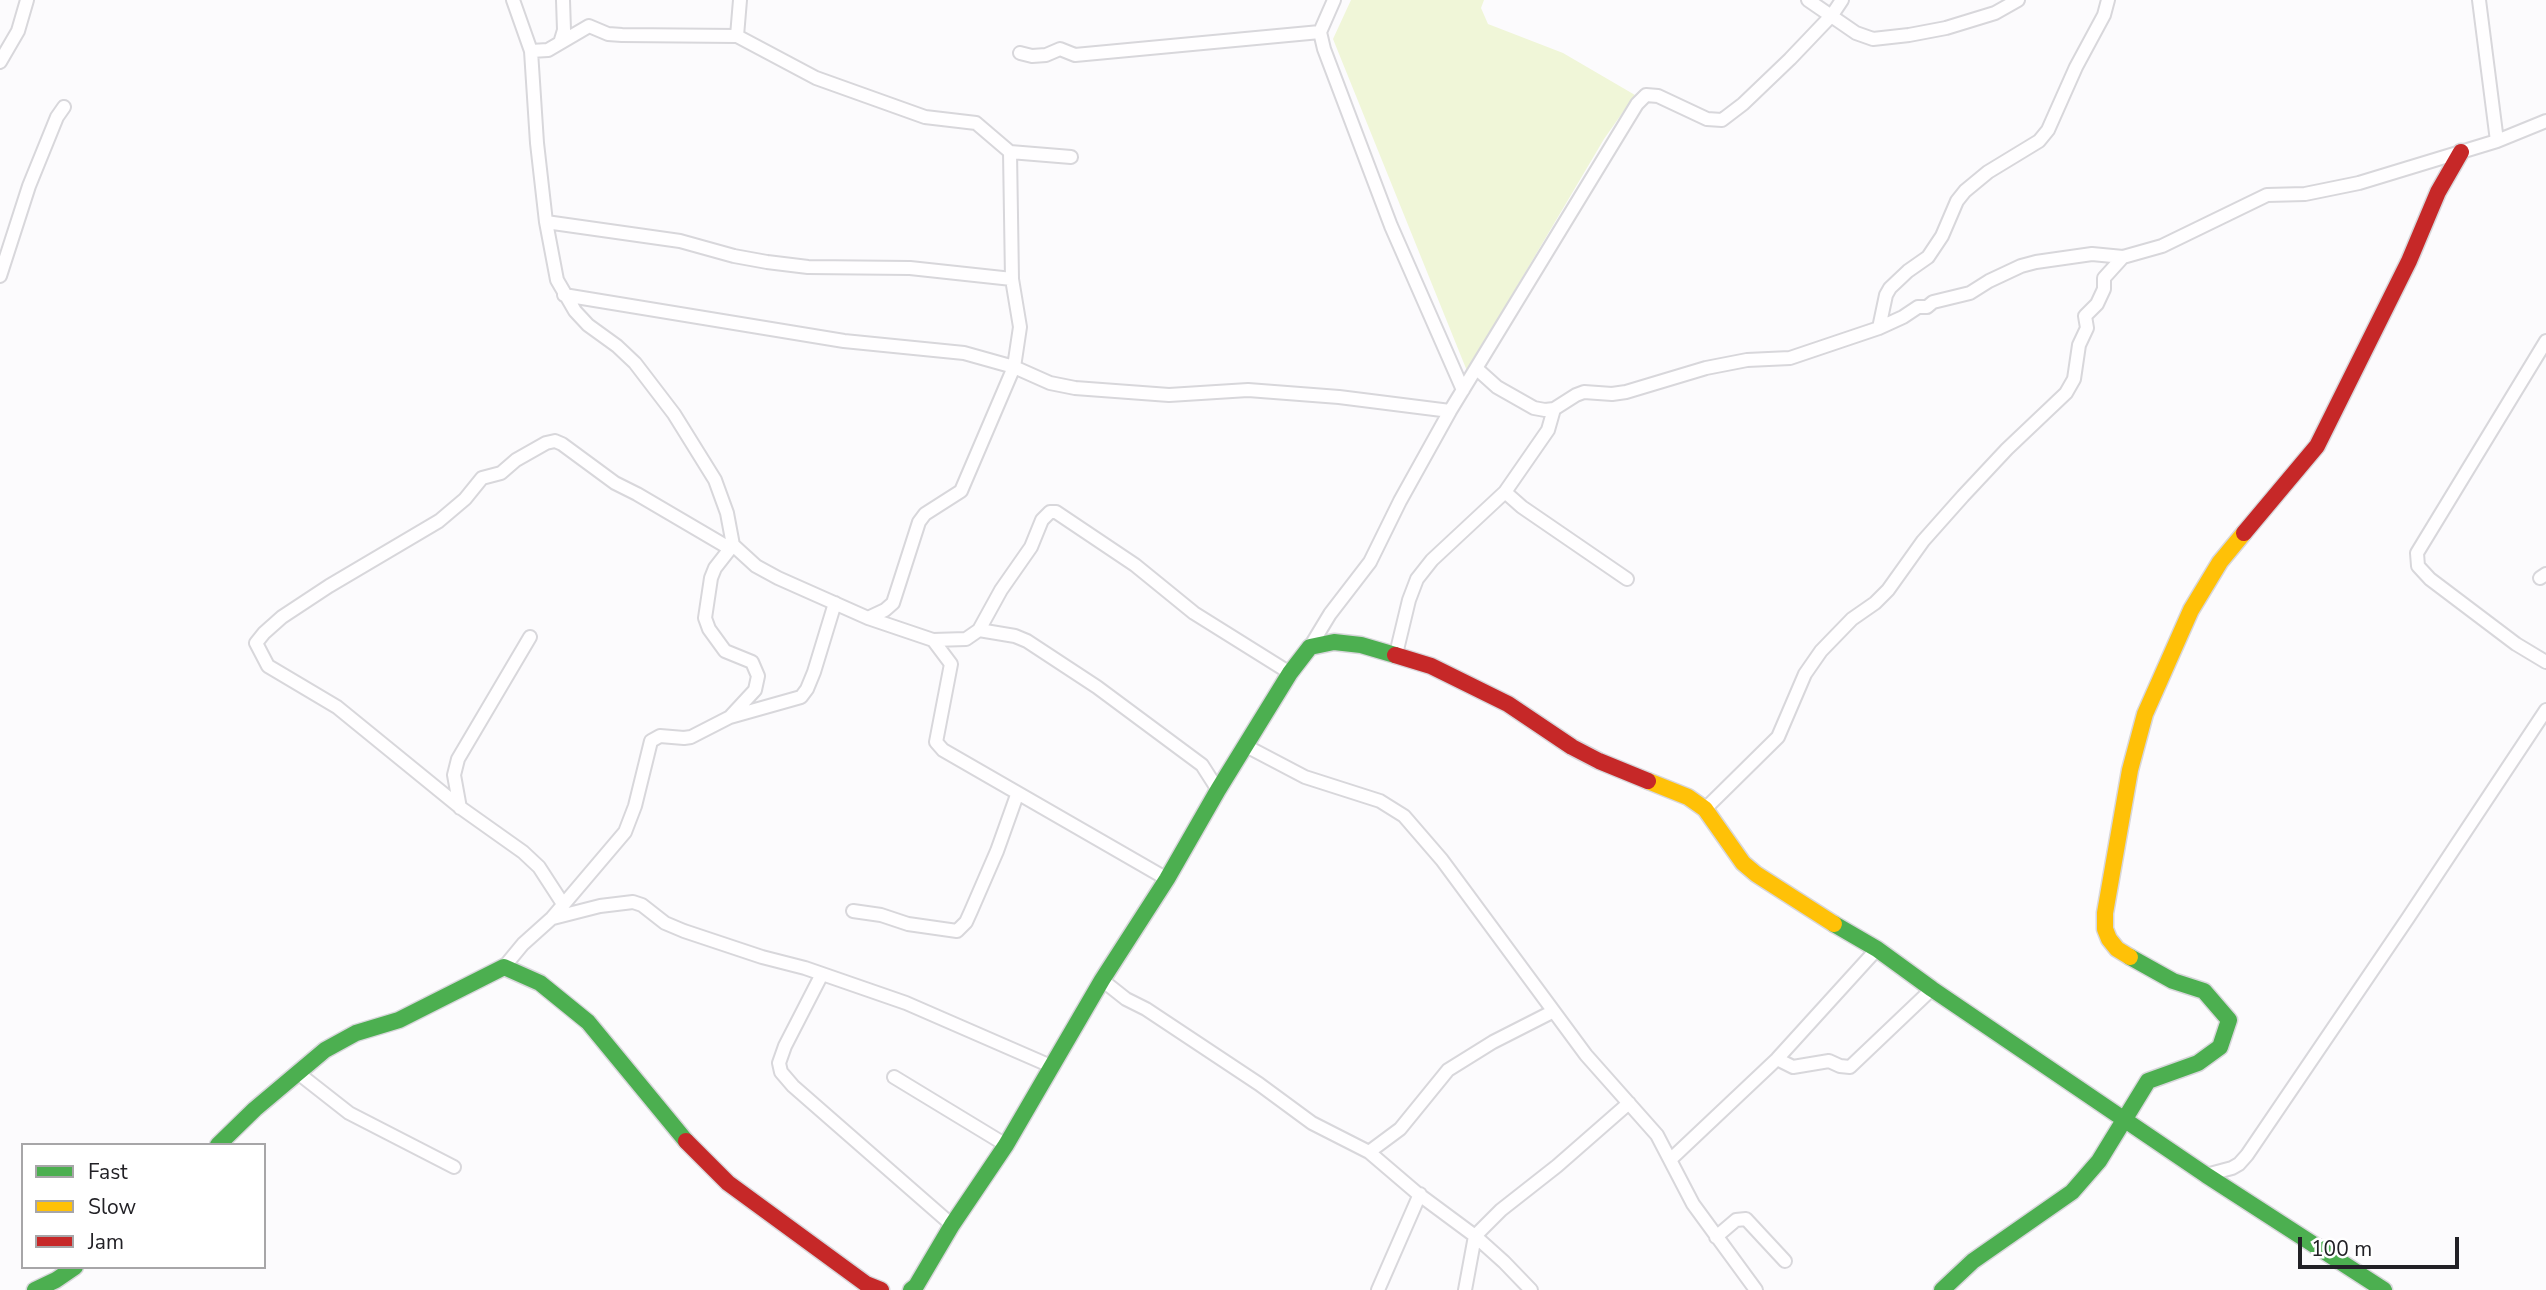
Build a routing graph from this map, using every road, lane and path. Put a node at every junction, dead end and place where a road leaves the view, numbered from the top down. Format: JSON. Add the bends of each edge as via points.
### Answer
{"nodes":[{"id":1,"x":27,"y":0,"type":"edge"},
{"id":2,"x":513,"y":0,"type":"edge"},
{"id":3,"x":563,"y":0,"type":"edge"},
{"id":4,"x":740,"y":0,"type":"edge"},
{"id":5,"x":1334,"y":0,"type":"edge"},
{"id":6,"x":1808,"y":0,"type":"edge"},
{"id":7,"x":1842,"y":0,"type":"edge"},
{"id":8,"x":2018,"y":0,"type":"edge"},
{"id":9,"x":2108,"y":0,"type":"edge"},
{"id":10,"x":2479,"y":0,"type":"edge"},
{"id":11,"x":1832,"y":15,"type":"junction"},
{"id":12,"x":1320,"y":32,"type":"junction"},
{"id":13,"x":737,"y":36,"type":"junction"},
{"id":14,"x":560,"y":43,"type":"junction"},
{"id":15,"x":531,"y":51,"type":"junction"},
{"id":16,"x":1020,"y":52,"type":"dead end"},
{"id":17,"x":0,"y":62,"type":"edge"},
{"id":18,"x":64,"y":107,"type":"dead end"},
{"id":19,"x":2546,"y":121,"type":"edge"},
{"id":20,"x":2497,"y":141,"type":"junction"},
{"id":21,"x":1010,"y":152,"type":"junction"},
{"id":22,"x":2461,"y":152,"type":"junction"},
{"id":23,"x":1071,"y":157,"type":"dead end"},
{"id":24,"x":546,"y":222,"type":"junction"},
{"id":25,"x":2123,"y":257,"type":"junction"},
{"id":26,"x":0,"y":276,"type":"edge"},
{"id":27,"x":1012,"y":279,"type":"junction"},
{"id":28,"x":564,"y":295,"type":"junction"},
{"id":29,"x":1879,"y":328,"type":"junction"},
{"id":30,"x":2546,"y":341,"type":"edge"},
{"id":31,"x":1014,"y":367,"type":"junction"},
{"id":32,"x":1477,"y":369,"type":"junction"},
{"id":33,"x":1463,"y":390,"type":"junction"},
{"id":34,"x":1554,"y":409,"type":"junction"},
{"id":35,"x":1450,"y":411,"type":"junction"},
{"id":36,"x":1506,"y":492,"type":"junction"},
{"id":37,"x":731,"y":546,"type":"junction"},
{"id":38,"x":1627,"y":579,"type":"dead end"},
{"id":39,"x":835,"y":603,"type":"junction"},
{"id":40,"x":868,"y":618,"type":"junction"},
{"id":41,"x":979,"y":629,"type":"junction"},
{"id":42,"x":530,"y":637,"type":"dead end"},
{"id":43,"x":933,"y":640,"type":"junction"},
{"id":44,"x":1310,"y":647,"type":"junction"},
{"id":45,"x":1396,"y":654,"type":"junction"},
{"id":46,"x":2546,"y":662,"type":"edge"},
{"id":47,"x":1290,"y":673,"type":"junction"},
{"id":48,"x":2546,"y":710,"type":"edge"},
{"id":49,"x":730,"y":717,"type":"junction"},
{"id":50,"x":1246,"y":746,"type":"junction"},
{"id":51,"x":1218,"y":790,"type":"junction"},
{"id":52,"x":1017,"y":794,"type":"junction"},
{"id":53,"x":461,"y":808,"type":"junction"},
{"id":54,"x":1705,"y":809,"type":"junction"},
{"id":55,"x":1167,"y":879,"type":"junction"},
{"id":56,"x":563,"y":904,"type":"junction"},
{"id":57,"x":853,"y":911,"type":"dead end"},
{"id":58,"x":552,"y":918,"type":"junction"},
{"id":59,"x":1877,"y":949,"type":"junction"},
{"id":60,"x":504,"y":967,"type":"junction"},
{"id":61,"x":822,"y":974,"type":"junction"},
{"id":62,"x":1102,"y":980,"type":"junction"},
{"id":63,"x":1932,"y":989,"type":"junction"},
{"id":64,"x":1552,"y":1012,"type":"junction"},
{"id":65,"x":1777,"y":1059,"type":"junction"},
{"id":66,"x":1053,"y":1067,"type":"junction"},
{"id":67,"x":298,"y":1073,"type":"junction"},
{"id":68,"x":894,"y":1077,"type":"dead end"},
{"id":69,"x":1629,"y":1103,"type":"junction"},
{"id":70,"x":2126,"y":1119,"type":"junction"},
{"id":71,"x":220,"y":1143,"type":"edge"},
{"id":72,"x":1006,"y":1145,"type":"junction"},
{"id":73,"x":1369,"y":1152,"type":"junction"},
{"id":74,"x":1670,"y":1160,"type":"junction"},
{"id":75,"x":2239,"y":1164,"type":"junction"},
{"id":76,"x":454,"y":1167,"type":"dead end"},
{"id":77,"x":2206,"y":1175,"type":"junction"},
{"id":78,"x":2233,"y":1192,"type":"junction"},
{"id":79,"x":1420,"y":1194,"type":"junction"},
{"id":80,"x":952,"y":1225,"type":"junction"},
{"id":81,"x":1475,"y":1236,"type":"junction"},
{"id":82,"x":1716,"y":1237,"type":"junction"},
{"id":83,"x":1785,"y":1261,"type":"dead end"},
{"id":84,"x":72,"y":1269,"type":"edge"},
{"id":85,"x":915,"y":1289,"type":"edge"},
{"id":86,"x":36,"y":1290,"type":"edge"},
{"id":87,"x":881,"y":1290,"type":"edge"},
{"id":88,"x":1378,"y":1290,"type":"edge"},
{"id":89,"x":1465,"y":1290,"type":"edge"},
{"id":90,"x":1531,"y":1290,"type":"edge"},
{"id":91,"x":1756,"y":1290,"type":"edge"},
{"id":92,"x":1942,"y":1290,"type":"edge"},
{"id":93,"x":2384,"y":1290,"type":"edge"}],
"edges":[{"from":1,"to":17,"type":"street","via":[[18,31]]},
{"from":2,"to":15,"type":"street"},
{"from":3,"to":14,"type":"street"},
{"from":4,"to":13,"type":"street"},
{"from":5,"to":12,"type":"street"},
{"from":6,"to":11,"type":"street"},
{"from":7,"to":11,"type":"street"},
{"from":8,"to":11,"type":"street","via":[[1995,13],[1946,28],[1887,38],[1860,36]]},
{"from":9,"to":29,"type":"street","via":[[2048,130],[2039,141],[1965,191],[1928,257],[1890,288]]},
{"from":10,"to":20,"type":"street"},
{"from":11,"to":32,"type":"street","via":[[1744,104],[1722,120],[1707,120],[1658,96],[1646,95]]},
{"from":12,"to":16,"type":"street","via":[[1075,55],[1060,49],[1046,55]]},
{"from":12,"to":33,"type":"street","via":[[1391,226]]},
{"from":13,"to":14,"type":"street","via":[[608,34],[589,26]]},
{"from":13,"to":21,"type":"street","via":[[816,78],[925,117],[972,121]]},
{"from":14,"to":15,"type":"street","via":[[548,50]]},
{"from":15,"to":24,"type":"street"},
{"from":18,"to":26,"type":"street","via":[[29,186]]},
{"from":19,"to":20,"type":"street"},
{"from":20,"to":22,"type":"street"},
{"from":21,"to":23,"type":"street"},
{"from":21,"to":27,"type":"street"},
{"from":22,"to":25,"type":"street","via":[[2359,183],[2305,194],[2267,195],[2162,246]]},
{"from":22,"to":70,"type":"street","via":[[2317,446],[2220,562],[2191,610],[2145,714],[2130,770],[2105,929],[2117,949],[2173,981],[2204,991],[2229,1020],[2220,1047],[2198,1063],[2148,1081]]},
{"from":24,"to":27,"type":"street","via":[[680,241],[780,264],[910,268]]},
{"from":24,"to":28,"type":"street"},
{"from":25,"to":29,"type":"street","via":[[2092,254],[2035,262],[1970,293],[1918,307]]},
{"from":25,"to":54,"type":"street","via":[[2104,278],[2097,304],[2085,316],[2087,328],[2066,393],[1955,505],[1888,590],[1821,651],[1805,674],[1778,737]]},
{"from":27,"to":31,"type":"street","via":[[1020,327]]},
{"from":28,"to":31,"type":"street","via":[[844,341],[964,353]]},
{"from":28,"to":37,"type":"street","via":[[588,324],[635,363],[674,414],[715,480],[727,513]]},
{"from":29,"to":34,"type":"street","via":[[1790,358],[1706,368],[1626,392],[1584,392]]},
{"from":30,"to":46,"type":"street","via":[[2417,553],[2418,566],[2430,579]]},
{"from":31,"to":35,"type":"street","via":[[1075,388],[1169,395],[1248,390]]},
{"from":31,"to":40,"type":"street","via":[[961,491],[919,522],[893,603]]},
{"from":32,"to":33,"type":"street"},
{"from":32,"to":34,"type":"street","via":[[1497,387],[1534,408]]},
{"from":33,"to":35,"type":"street"},
{"from":34,"to":36,"type":"street","via":[[1548,430]]},
{"from":35,"to":44,"type":"street","via":[[1370,562]]},
{"from":36,"to":38,"type":"street"},
{"from":36,"to":45,"type":"street","via":[[1432,560],[1418,579]]},
{"from":37,"to":39,"type":"street","via":[[756,566]]},
{"from":37,"to":49,"type":"street","via":[[711,578],[705,618],[725,651],[752,662],[758,676],[751,697]]},
{"from":37,"to":53,"type":"street","via":[[615,483],[562,444],[546,443],[501,473],[482,478],[439,522],[329,586],[264,633],[256,643],[268,666],[337,707]]},
{"from":39,"to":40,"type":"street"},
{"from":39,"to":49,"type":"street","via":[[814,672],[801,697]]},
{"from":40,"to":43,"type":"street"},
{"from":41,"to":43,"type":"street","via":[[966,639]]},
{"from":41,"to":47,"type":"street","via":[[1031,547],[1042,520],[1056,512],[1135,565],[1194,613]]},
{"from":41,"to":51,"type":"street","via":[[1027,641],[1097,687],[1202,765]]},
{"from":42,"to":53,"type":"street","via":[[458,759],[454,775]]},
{"from":43,"to":52,"type":"street","via":[[951,664],[936,742]]},
{"from":44,"to":45,"type":"street","via":[[1334,642]]},
{"from":44,"to":47,"type":"street"},
{"from":45,"to":54,"type":"street","via":[[1458,678],[1599,761],[1688,797]]},
{"from":47,"to":50,"type":"street"},
{"from":48,"to":75,"type":"street"},
{"from":49,"to":56,"type":"street","via":[[691,737],[660,736],[651,741],[625,832]]},
{"from":50,"to":51,"type":"street"},
{"from":50,"to":64,"type":"street","via":[[1294,772],[1380,801],[1404,816],[1442,860]]},
{"from":51,"to":55,"type":"street"},
{"from":52,"to":55,"type":"street"},
{"from":52,"to":57,"type":"street","via":[[971,911],[957,931]]},
{"from":53,"to":56,"type":"street","via":[[539,867]]},
{"from":54,"to":59,"type":"street","via":[[1742,863]]},
{"from":55,"to":62,"type":"street"},
{"from":56,"to":58,"type":"street"},
{"from":58,"to":60,"type":"street"},
{"from":58,"to":61,"type":"street","via":[[633,902],[684,931]]},
{"from":59,"to":63,"type":"street"},
{"from":59,"to":65,"type":"street"},
{"from":60,"to":67,"type":"street","via":[[399,1020],[356,1033],[325,1050]]},
{"from":60,"to":87,"type":"street","via":[[540,983],[588,1022],[681,1136],[728,1183],[866,1284]]},
{"from":61,"to":66,"type":"street","via":[[906,1003]]},
{"from":61,"to":80,"type":"street","via":[[785,1046],[781,1072]]},
{"from":62,"to":66,"type":"street"},
{"from":62,"to":73,"type":"street","via":[[1312,1123]]},
{"from":63,"to":65,"type":"street","via":[[1850,1067],[1829,1061],[1793,1067]]},
{"from":63,"to":70,"type":"street"},
{"from":64,"to":69,"type":"street"},
{"from":64,"to":73,"type":"street","via":[[1448,1070],[1400,1129]]},
{"from":65,"to":74,"type":"street"},
{"from":66,"to":72,"type":"street"},
{"from":67,"to":71,"type":"street"},
{"from":67,"to":76,"type":"street","via":[[349,1113]]},
{"from":68,"to":72,"type":"street"},
{"from":69,"to":74,"type":"street","via":[[1657,1135]]},
{"from":69,"to":81,"type":"street"},
{"from":70,"to":77,"type":"street"},
{"from":70,"to":92,"type":"street","via":[[2072,1192],[1973,1261]]},
{"from":72,"to":80,"type":"street"},
{"from":73,"to":79,"type":"street"},
{"from":74,"to":82,"type":"street"},
{"from":75,"to":77,"type":"street"},
{"from":75,"to":78,"type":"street"},
{"from":77,"to":78,"type":"street"},
{"from":78,"to":93,"type":"street"},
{"from":79,"to":81,"type":"street"},
{"from":79,"to":88,"type":"street"},
{"from":80,"to":85,"type":"street"},
{"from":81,"to":89,"type":"street"},
{"from":81,"to":90,"type":"street"},
{"from":82,"to":83,"type":"street","via":[[1735,1220],[1746,1219]]},
{"from":82,"to":91,"type":"street"},
{"from":84,"to":86,"type":"street"}]}
